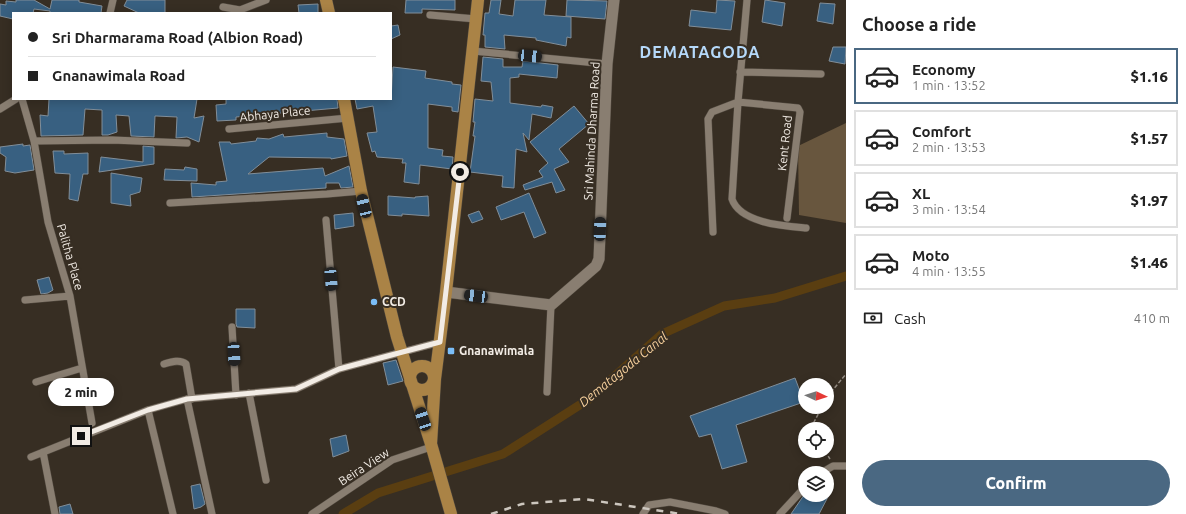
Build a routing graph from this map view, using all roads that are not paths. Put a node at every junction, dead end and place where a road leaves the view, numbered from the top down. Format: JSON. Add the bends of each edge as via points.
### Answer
{"nodes":[{"id":1,"x":113,"y":0,"type":"edge"},
{"id":2,"x":266,"y":0,"type":"edge"},
{"id":3,"x":326,"y":0,"type":"edge"},
{"id":4,"x":478,"y":0,"type":"edge"},
{"id":5,"x":614,"y":0,"type":"edge"},
{"id":6,"x":747,"y":0,"type":"edge"},
{"id":7,"x":223,"y":7,"type":"dead end"},
{"id":8,"x":110,"y":12,"type":"edge"},
{"id":9,"x":329,"y":12,"type":"edge"},
{"id":10,"x":430,"y":15,"type":"dead end"},
{"id":11,"x":476,"y":19,"type":"junction"},
{"id":12,"x":473,"y":51,"type":"junction"},
{"id":13,"x":607,"y":64,"type":"junction"},
{"id":14,"x":740,"y":72,"type":"junction"},
{"id":15,"x":821,"y":74,"type":"dead end"},
{"id":16,"x":14,"y":100,"type":"edge"},
{"id":17,"x":22,"y":100,"type":"edge"},
{"id":18,"x":344,"y":100,"type":"edge"},
{"id":19,"x":738,"y":102,"type":"junction"},
{"id":20,"x":0,"y":109,"type":"edge"},
{"id":21,"x":348,"y":118,"type":"junction"},
{"id":22,"x":229,"y":129,"type":"dead end"},
{"id":23,"x":34,"y":141,"type":"junction"},
{"id":24,"x":188,"y":143,"type":"dead end"},
{"id":25,"x":361,"y":191,"type":"junction"},
{"id":26,"x":170,"y":203,"type":"dead end"},
{"id":27,"x":787,"y":218,"type":"dead end"},
{"id":28,"x":326,"y":220,"type":"dead end"},
{"id":29,"x":806,"y":228,"type":"dead end"},
{"id":30,"x":713,"y":232,"type":"dead end"},
{"id":31,"x":446,"y":292,"type":"junction"},
{"id":32,"x":70,"y":296,"type":"junction"},
{"id":33,"x":25,"y":300,"type":"dead end"},
{"id":34,"x":550,"y":305,"type":"junction"},
{"id":35,"x":232,"y":327,"type":"dead end"},
{"id":36,"x":440,"y":342,"type":"junction"},
{"id":37,"x":402,"y":353,"type":"junction"},
{"id":38,"x":164,"y":364,"type":"dead end"},
{"id":39,"x":82,"y":368,"type":"junction"},
{"id":40,"x":339,"y":369,"type":"junction"},
{"id":41,"x":434,"y":379,"type":"junction"},
{"id":42,"x":36,"y":382,"type":"dead end"},
{"id":43,"x":411,"y":382,"type":"junction"},
{"id":44,"x":547,"y":392,"type":"dead end"},
{"id":45,"x":249,"y":393,"type":"junction"},
{"id":46,"x":236,"y":395,"type":"junction"},
{"id":47,"x":189,"y":399,"type":"junction"},
{"id":48,"x":148,"y":410,"type":"junction"},
{"id":49,"x":92,"y":423,"type":"dead end"},
{"id":50,"x":431,"y":445,"type":"junction"},
{"id":51,"x":43,"y":452,"type":"junction"},
{"id":52,"x":31,"y":457,"type":"dead end"},
{"id":53,"x":834,"y":466,"type":"edge"},
{"id":54,"x":846,"y":466,"type":"edge"},
{"id":55,"x":266,"y":480,"type":"dead end"},
{"id":56,"x":798,"y":495,"type":"edge"},
{"id":57,"x":55,"y":514,"type":"edge"},
{"id":58,"x":173,"y":514,"type":"edge"},
{"id":59,"x":212,"y":514,"type":"edge"},
{"id":60,"x":312,"y":514,"type":"edge"},
{"id":61,"x":451,"y":514,"type":"edge"},
{"id":62,"x":643,"y":514,"type":"edge"},
{"id":63,"x":725,"y":514,"type":"edge"},
{"id":64,"x":780,"y":514,"type":"edge"}],
"edges":[{"from":1,"to":8,"type":"street"},
{"from":2,"to":7,"type":"street","via":[[240,10]]},
{"from":3,"to":9,"type":"main road"},
{"from":4,"to":11,"type":"main road"},
{"from":5,"to":13,"type":"street","name":"Sri Mahinda Dharma Road"},
{"from":6,"to":14,"type":"street"},
{"from":10,"to":11,"type":"street"},
{"from":11,"to":12,"type":"main road"},
{"from":12,"to":13,"type":"street"},
{"from":12,"to":31,"type":"main road"},
{"from":13,"to":34,"type":"street","name":"Sri Mahinda Dharma Road","via":[[599,259],[596,266]]},
{"from":14,"to":15,"type":"street"},
{"from":14,"to":19,"type":"street"},
{"from":16,"to":20,"type":"street"},
{"from":17,"to":23,"type":"street","name":"Palitha Place"},
{"from":18,"to":21,"type":"main road"},
{"from":19,"to":27,"type":"street","name":"Kent Road","via":[[798,108],[800,112]]},
{"from":19,"to":29,"type":"street","via":[[732,199],[735,206],[741,212],[774,225]]},
{"from":19,"to":30,"type":"street","name":"Kent Road","via":[[712,112],[708,119]]},
{"from":21,"to":22,"type":"street","name":"Abhaya Place"},
{"from":21,"to":25,"type":"main road"},
{"from":23,"to":24,"type":"street","via":[[112,140]]},
{"from":23,"to":32,"type":"street","name":"Palitha Place","via":[[48,222]]},
{"from":25,"to":26,"type":"street"},
{"from":25,"to":37,"type":"main road"},
{"from":28,"to":40,"type":"street"},
{"from":31,"to":34,"type":"street"},
{"from":31,"to":36,"type":"main road"},
{"from":32,"to":33,"type":"street"},
{"from":32,"to":39,"type":"street","name":"Palitha Place"},
{"from":34,"to":44,"type":"street"},
{"from":35,"to":46,"type":"street"},
{"from":36,"to":37,"type":"street"},
{"from":36,"to":41,"type":"main road"},
{"from":37,"to":40,"type":"street"},
{"from":37,"to":43,"type":"main road"},
{"from":38,"to":47,"type":"street","via":[[174,361],[186,364]]},
{"from":39,"to":42,"type":"street"},
{"from":39,"to":49,"type":"street","name":"Palitha Place"},
{"from":40,"to":45,"type":"street","via":[[296,389]]},
{"from":41,"to":43,"type":"main road","via":[[431,386],[424,390],[416,388]]},
{"from":41,"to":43,"type":"main road","via":[[430,368],[419,366],[415,367],[411,374]]},
{"from":41,"to":50,"type":"main road"},
{"from":43,"to":50,"type":"main road"},
{"from":45,"to":46,"type":"street"},
{"from":45,"to":55,"type":"street"},
{"from":46,"to":47,"type":"street"},
{"from":47,"to":48,"type":"street"},
{"from":47,"to":59,"type":"street"},
{"from":48,"to":51,"type":"street"},
{"from":48,"to":58,"type":"street"},
{"from":50,"to":60,"type":"street","name":"Beira View","via":[[392,460]]},
{"from":50,"to":61,"type":"main road"},
{"from":51,"to":52,"type":"street"},
{"from":51,"to":57,"type":"street"},
{"from":53,"to":54,"type":"street"},
{"from":56,"to":64,"type":"street"},
{"from":62,"to":63,"type":"street","via":[[649,506],[670,502]]}]}
